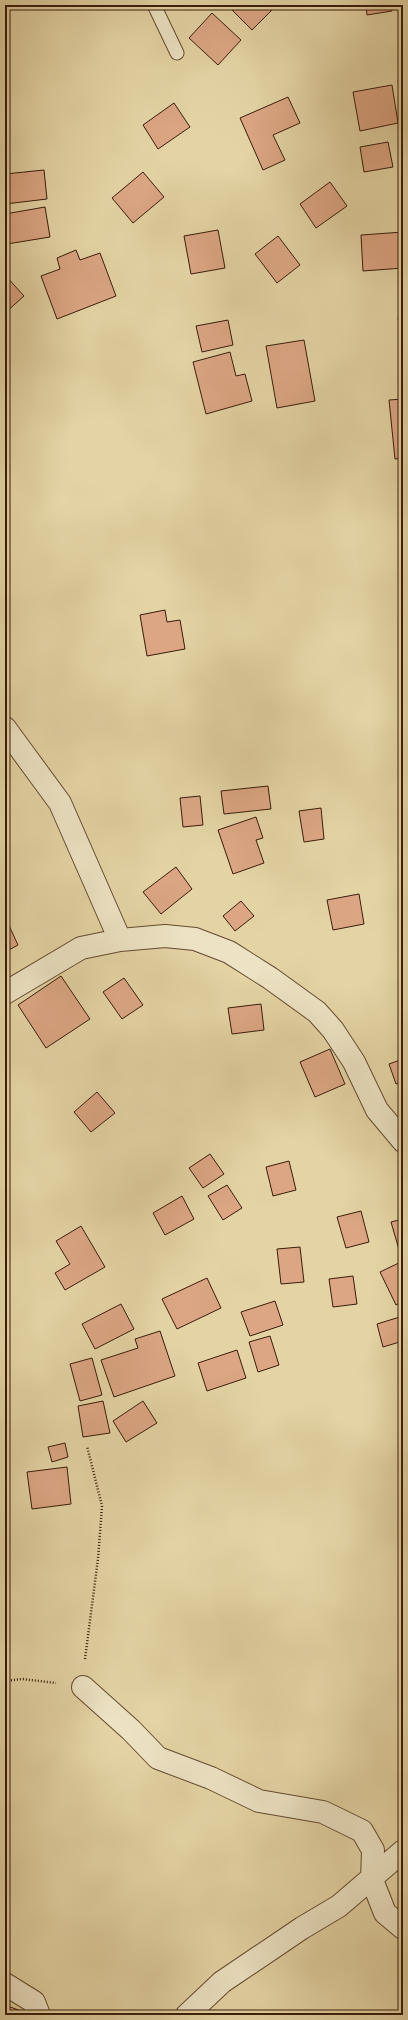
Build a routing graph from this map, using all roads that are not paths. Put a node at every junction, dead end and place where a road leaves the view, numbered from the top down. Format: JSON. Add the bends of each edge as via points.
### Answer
{"nodes":[{"id":1,"x":154,"y":5,"type":"edge"},
{"id":2,"x":177,"y":53,"type":"dead end"},
{"id":3,"x":5,"y":728,"type":"edge"},
{"id":4,"x":120,"y":940,"type":"junction"},
{"id":5,"x":5,"y":993,"type":"edge"},
{"id":6,"x":403,"y":1141,"type":"edge"},
{"id":7,"x":83,"y":1687,"type":"road end"},
{"id":8,"x":403,"y":1851,"type":"edge"},
{"id":9,"x":372,"y":1880,"type":"junction"},
{"id":10,"x":403,"y":1928,"type":"edge"},
{"id":11,"x":5,"y":1984,"type":"edge"},
{"id":12,"x":39,"y":2015,"type":"edge"},
{"id":13,"x":187,"y":2015,"type":"edge"}],
"edges":[{"from":1,"to":2,"type":"lane"},
{"from":3,"to":4,"type":"street","via":[[60,803]]},
{"from":4,"to":5,"type":"street","via":[[81,948]]},
{"from":4,"to":6,"type":"street","via":[[166,936],[195,939],[229,952],[270,978],[317,1012],[333,1030],[354,1062],[378,1110]]},
{"from":7,"to":9,"type":"street","via":[[158,1758],[211,1778],[260,1801],[323,1812],[362,1830],[374,1850]]},
{"from":8,"to":9,"type":"street"},
{"from":9,"to":10,"type":"street","via":[[385,1913]]},
{"from":9,"to":13,"type":"street","via":[[339,1906],[222,1982]]},
{"from":11,"to":12,"type":"street","via":[[34,2002]]}]}
